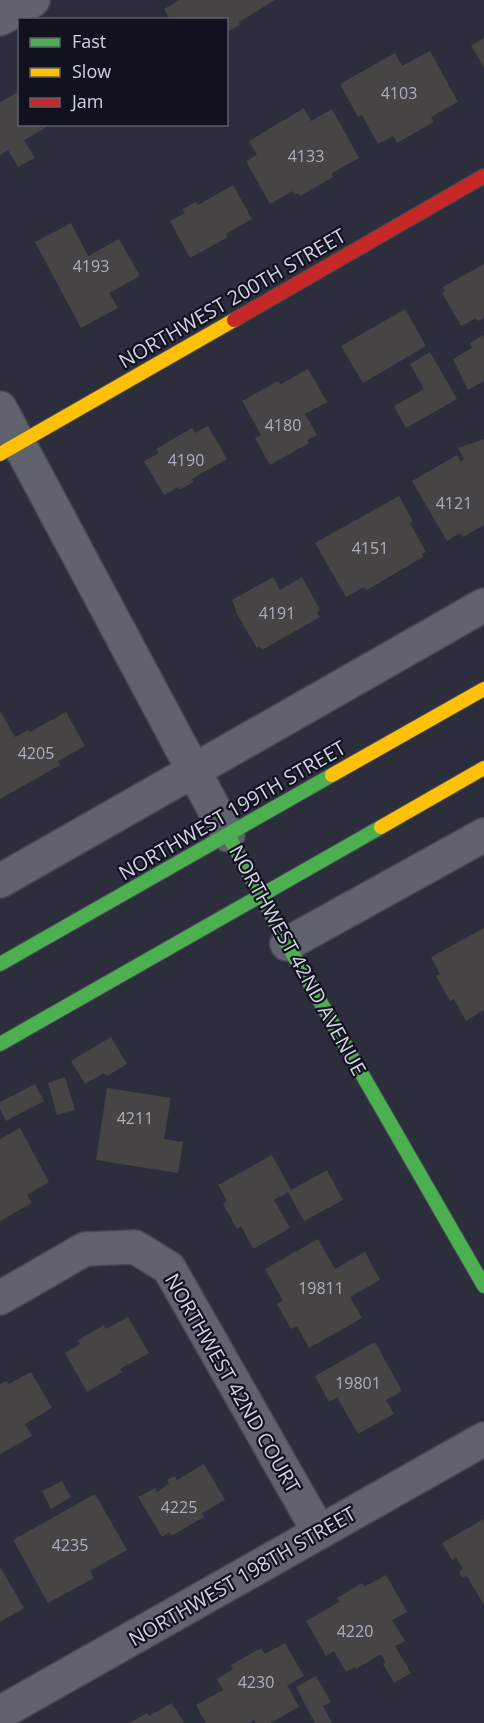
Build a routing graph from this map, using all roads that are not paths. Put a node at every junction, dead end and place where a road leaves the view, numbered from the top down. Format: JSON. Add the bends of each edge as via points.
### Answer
{"nodes":[{"id":1,"x":33,"y":0,"type":"edge"},
{"id":2,"x":0,"y":19,"type":"edge"},
{"id":3,"x":484,"y":176,"type":"edge"},
{"id":4,"x":0,"y":408,"type":"edge"},
{"id":5,"x":10,"y":449,"type":"edge"},
{"id":6,"x":484,"y":605,"type":"edge"},
{"id":7,"x":484,"y":689,"type":"edge"},
{"id":8,"x":484,"y":768,"type":"edge"},
{"id":9,"x":193,"y":771,"type":"junction"},
{"id":10,"x":228,"y":835,"type":"junction"},
{"id":11,"x":484,"y":835,"type":"edge"},
{"id":12,"x":0,"y":881,"type":"edge"},
{"id":13,"x":261,"y":896,"type":"junction"},
{"id":14,"x":287,"y":944,"type":"junction"},
{"id":15,"x":0,"y":964,"type":"edge"},
{"id":16,"x":0,"y":1044,"type":"edge"},
{"id":17,"x":484,"y":1286,"type":"edge"},
{"id":18,"x":0,"y":1298,"type":"edge"},
{"id":19,"x":484,"y":1439,"type":"edge"},
{"id":20,"x":318,"y":1532,"type":"junction"},
{"id":21,"x":0,"y":1713,"type":"edge"}],
"edges":[{"from":1,"to":2,"type":"street"},
{"from":3,"to":5,"type":"main road","name":"NORTHWEST 200TH STREET"},
{"from":4,"to":5,"type":"street","name":"NORTHWEST 42ND AVENUE"},
{"from":5,"to":9,"type":"street","name":"NORTHWEST 42ND AVENUE"},
{"from":6,"to":9,"type":"street"},
{"from":7,"to":10,"type":"main road","name":"NORTHWEST 199TH STREET"},
{"from":8,"to":13,"type":"main road"},
{"from":9,"to":10,"type":"street","name":"NORTHWEST 42ND AVENUE"},
{"from":9,"to":12,"type":"street"},
{"from":10,"to":13,"type":"main road","name":"NORTHWEST 42ND AVENUE"},
{"from":10,"to":15,"type":"main road","name":"NORTHWEST 199TH STREET"},
{"from":11,"to":14,"type":"street"},
{"from":13,"to":14,"type":"main road","name":"NORTHWEST 42ND AVENUE"},
{"from":13,"to":16,"type":"main road"},
{"from":14,"to":17,"type":"main road","name":"NORTHWEST 42ND AVENUE"},
{"from":18,"to":20,"type":"street","name":"NORTHWEST 42ND COURT","via":[[85,1249],[135,1247],[169,1268]]},
{"from":19,"to":20,"type":"street","name":"NORTHWEST 198TH STREET"},
{"from":20,"to":21,"type":"street","name":"NORTHWEST 198TH STREET"}]}
